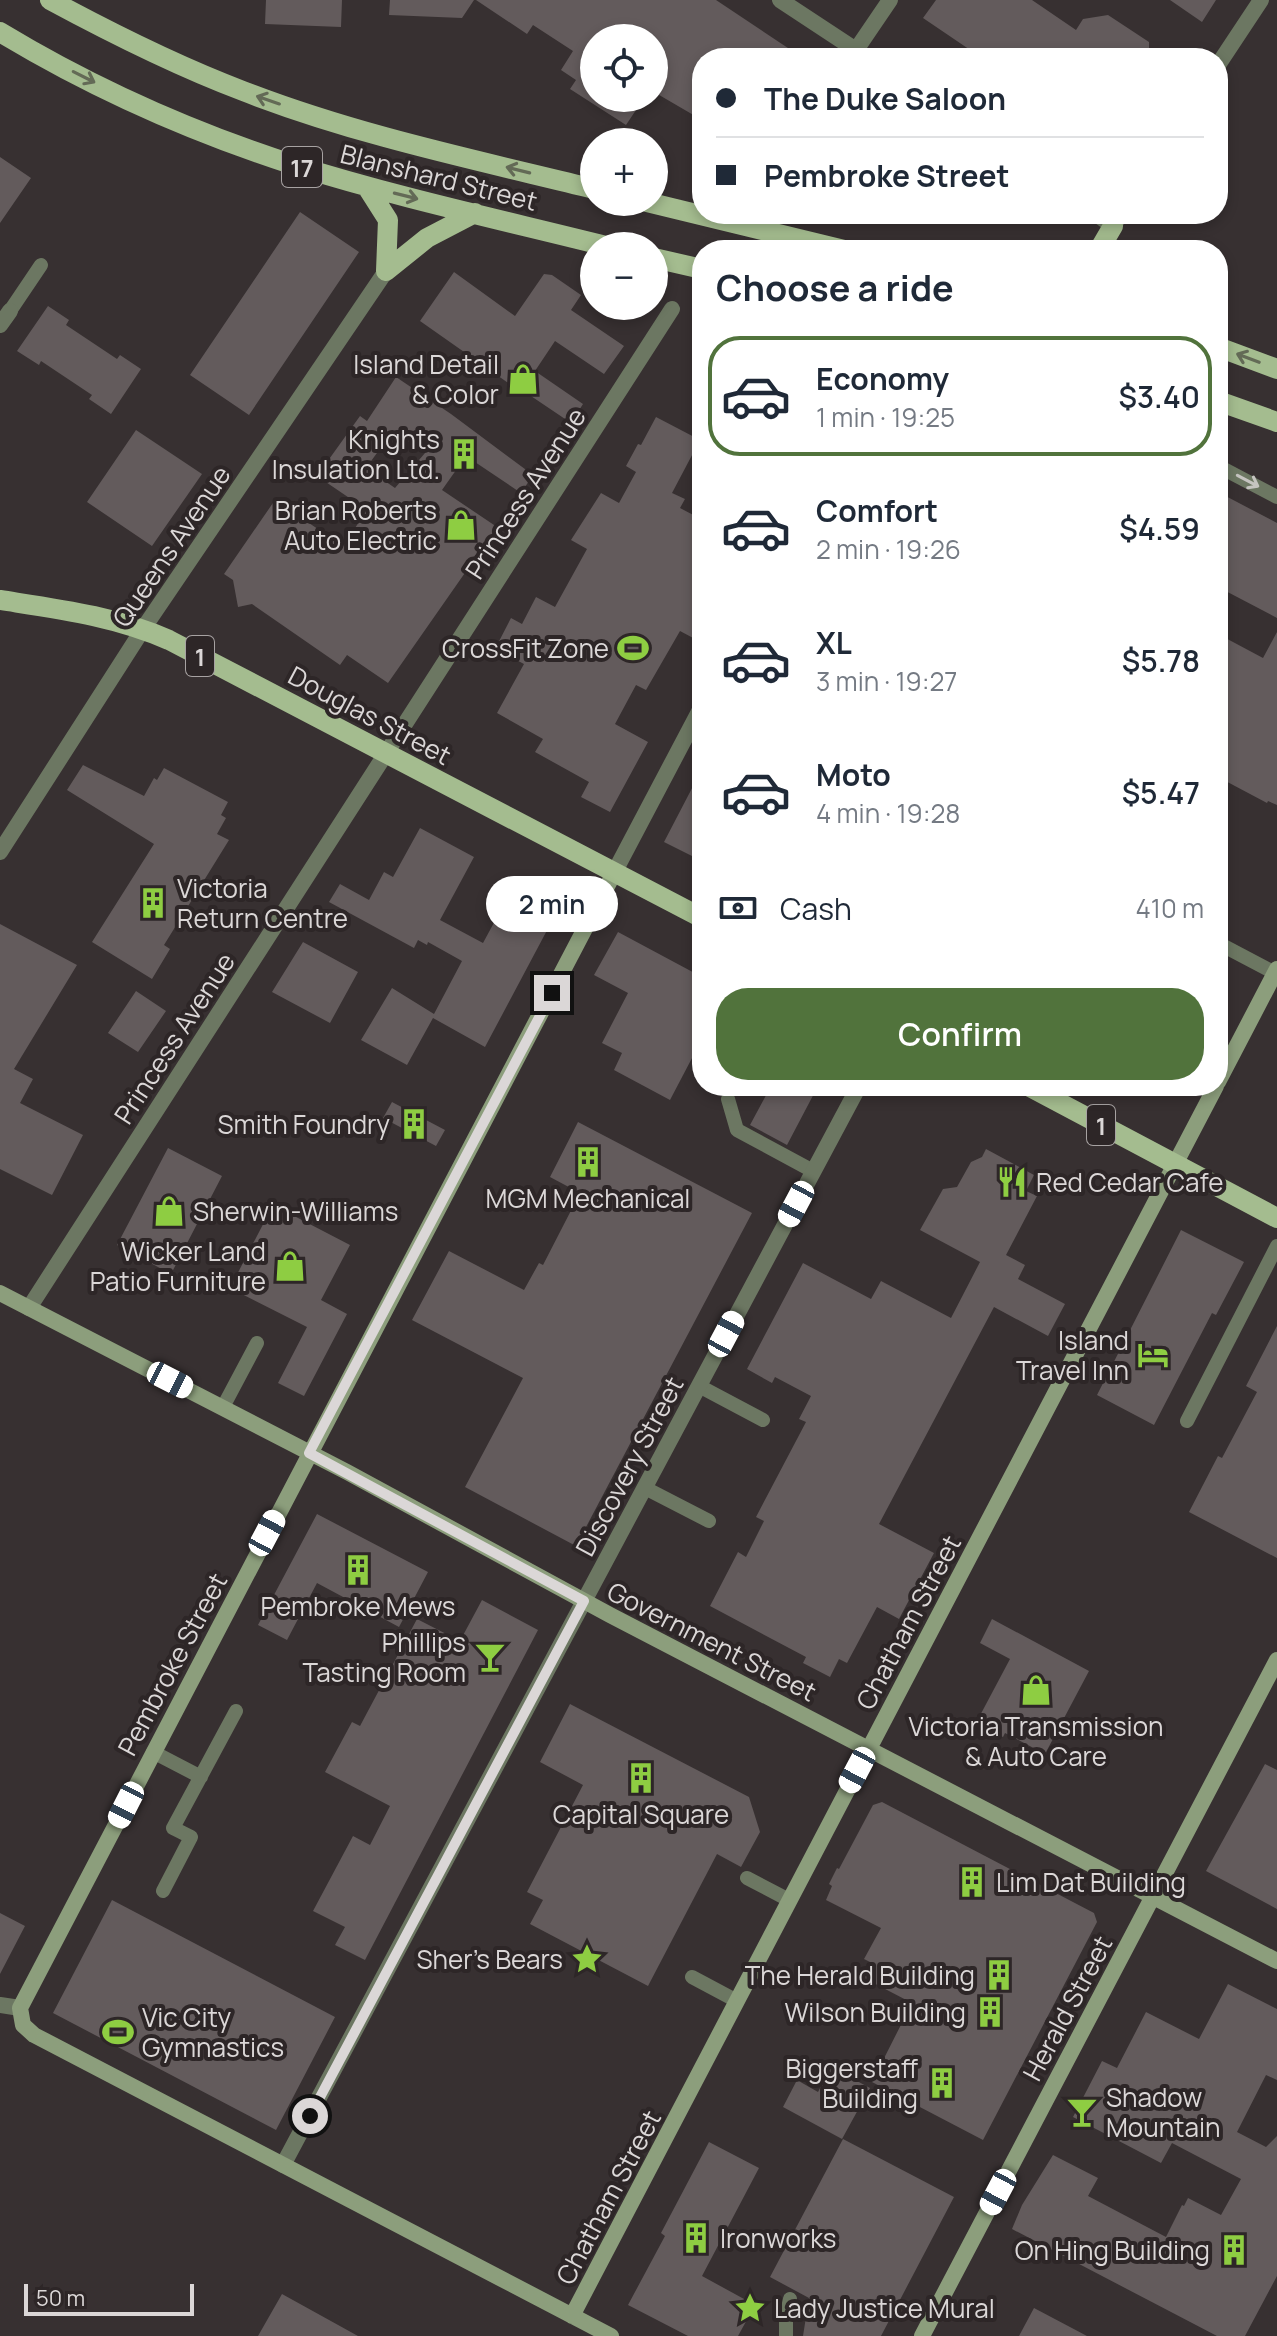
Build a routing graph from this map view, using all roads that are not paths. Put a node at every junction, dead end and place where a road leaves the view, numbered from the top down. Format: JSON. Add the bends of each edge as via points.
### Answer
{"nodes":[{"id":1,"x":50,"y":0,"type":"edge"},
{"id":2,"x":780,"y":0,"type":"edge"},
{"id":3,"x":890,"y":0,"type":"edge"},
{"id":4,"x":1261,"y":0,"type":"edge"},
{"id":5,"x":5,"y":37,"type":"edge"},
{"id":6,"x":853,"y":48,"type":"edge"},
{"id":7,"x":865,"y":48,"type":"edge"},
{"id":8,"x":1228,"y":50,"type":"edge"},
{"id":9,"x":580,"y":186,"type":"edge"},
{"id":10,"x":367,"y":187,"type":"junction"},
{"id":11,"x":668,"y":207,"type":"edge"},
{"id":12,"x":475,"y":213,"type":"junction"},
{"id":13,"x":692,"y":213,"type":"edge"},
{"id":14,"x":737,"y":224,"type":"edge"},
{"id":15,"x":580,"y":239,"type":"edge"},
{"id":16,"x":803,"y":240,"type":"edge"},
{"id":17,"x":668,"y":261,"type":"edge"},
{"id":18,"x":41,"y":265,"type":"dead end"},
{"id":19,"x":692,"y":267,"type":"edge"},
{"id":20,"x":386,"y":271,"type":"junction"},
{"id":21,"x":672,"y":309,"type":"dead end"},
{"id":22,"x":5,"y":318,"type":"edge"},
{"id":23,"x":1228,"y":351,"type":"edge"},
{"id":24,"x":1277,"y":369,"type":"edge"},
{"id":25,"x":1228,"y":405,"type":"edge"},
{"id":26,"x":1277,"y":422,"type":"edge"},
{"id":27,"x":1228,"y":471,"type":"edge"},
{"id":28,"x":1277,"y":497,"type":"edge"},
{"id":29,"x":0,"y":600,"type":"edge"},
{"id":30,"x":143,"y":629,"type":"junction"},
{"id":31,"x":692,"y":725,"type":"edge"},
{"id":32,"x":385,"y":752,"type":"junction"},
{"id":33,"x":0,"y":852,"type":"edge"},
{"id":34,"x":614,"y":873,"type":"junction"},
{"id":35,"x":692,"y":913,"type":"edge"},
{"id":36,"x":1228,"y":948,"type":"edge"},
{"id":37,"x":1276,"y":971,"type":"edge"},
{"id":38,"x":1228,"y":1063,"type":"edge"},
{"id":39,"x":854,"y":1096,"type":"edge"},
{"id":40,"x":1061,"y":1096,"type":"edge"},
{"id":41,"x":1211,"y":1096,"type":"edge"},
{"id":42,"x":728,"y":1099,"type":"dead end"},
{"id":43,"x":1175,"y":1164,"type":"junction"},
{"id":44,"x":813,"y":1171,"type":"junction"},
{"id":45,"x":1277,"y":1218,"type":"edge"},
{"id":46,"x":1277,"y":1246,"type":"edge"},
{"id":47,"x":0,"y":1293,"type":"edge"},
{"id":48,"x":29,"y":1308,"type":"junction"},
{"id":49,"x":257,"y":1343,"type":"dead end"},
{"id":50,"x":699,"y":1386,"type":"junction"},
{"id":51,"x":223,"y":1407,"type":"junction"},
{"id":52,"x":763,"y":1420,"type":"dead end"},
{"id":53,"x":1187,"y":1421,"type":"dead end"},
{"id":54,"x":309,"y":1453,"type":"junction"},
{"id":55,"x":645,"y":1488,"type":"junction"},
{"id":56,"x":709,"y":1521,"type":"dead end"},
{"id":57,"x":584,"y":1601,"type":"junction"},
{"id":58,"x":1277,"y":1660,"type":"edge"},
{"id":59,"x":236,"y":1711,"type":"dead end"},
{"id":60,"x":868,"y":1749,"type":"junction"},
{"id":61,"x":153,"y":1752,"type":"junction"},
{"id":62,"x":201,"y":1777,"type":"junction"},
{"id":63,"x":747,"y":1878,"type":"dead end"},
{"id":64,"x":163,"y":1891,"type":"dead end"},
{"id":65,"x":1153,"y":1896,"type":"junction"},
{"id":66,"x":789,"y":1900,"type":"junction"},
{"id":67,"x":1277,"y":1961,"type":"edge"},
{"id":68,"x":692,"y":1977,"type":"dead end"},
{"id":69,"x":737,"y":2001,"type":"junction"},
{"id":70,"x":0,"y":2005,"type":"edge"},
{"id":71,"x":20,"y":2008,"type":"junction"},
{"id":72,"x":283,"y":2165,"type":"junction"},
{"id":73,"x":790,"y":2299,"type":"dead end"},
{"id":74,"x":572,"y":2316,"type":"junction"},
{"id":75,"x":611,"y":2336,"type":"edge"},
{"id":76,"x":786,"y":2336,"type":"edge"},
{"id":77,"x":922,"y":2336,"type":"edge"}],
"edges":[{"from":9,"to":1,"type":"main road","name":"Blanshard Street","number":"17","one_way":true,"via":[[400,141],[243,91]]},
{"from":2,"to":6,"type":"street"},
{"from":3,"to":7,"type":"street"},
{"from":4,"to":8,"type":"street"},
{"from":5,"to":10,"type":"main road","name":"Blanshard Street","number":"17","one_way":true,"via":[[219,138]]},
{"from":10,"to":12,"type":"main road","name":"Blanshard Street","number":"17","one_way":true},
{"from":10,"to":20,"type":"main road","via":[[388,220]]},
{"from":11,"to":13,"type":"main road"},
{"from":12,"to":15,"type":"main road","name":"Blanshard Street","number":"17"},
{"from":12,"to":20,"type":"main road","via":[[427,238]]},
{"from":14,"to":16,"type":"main road"},
{"from":17,"to":19,"type":"main road"},
{"from":18,"to":22,"type":"lane"},
{"from":20,"to":30,"type":"street","name":"Queens Avenue"},
{"from":21,"to":32,"type":"street","name":"Princess Avenue"},
{"from":24,"to":23,"type":"main road","one_way":true},
{"from":25,"to":26,"type":"main road"},
{"from":27,"to":28,"type":"lane","one_way":true},
{"from":29,"to":30,"type":"main road","name":"Douglas Street","number":"1","via":[[104,617]]},
{"from":30,"to":32,"type":"main road","name":"Douglas Street","number":"1"},
{"from":30,"to":33,"type":"street","name":"Queens Avenue"},
{"from":31,"to":34,"type":"street","name":"Pembroke Street"},
{"from":32,"to":34,"type":"main road","name":"Douglas Street","number":"1"},
{"from":32,"to":48,"type":"street","name":"Princess Avenue"},
{"from":34,"to":35,"type":"main road","name":"Douglas Street","number":"1"},
{"from":34,"to":54,"type":"street","name":"Pembroke Street"},
{"from":36,"to":37,"type":"lane"},
{"from":37,"to":38,"type":"street","name":"Chatham Street"},
{"from":39,"to":44,"type":"street","name":"Discovery Street"},
{"from":40,"to":43,"type":"main road","number":"1"},
{"from":41,"to":43,"type":"street","name":"Chatham Street"},
{"from":42,"to":44,"type":"lane","via":[[737,1130]]},
{"from":43,"to":45,"type":"main road","number":"1"},
{"from":43,"to":60,"type":"street","name":"Chatham Street"},
{"from":44,"to":50,"type":"street","name":"Discovery Street"},
{"from":46,"to":53,"type":"lane"},
{"from":47,"to":48,"type":"street","name":"Government Street"},
{"from":48,"to":51,"type":"street","name":"Government Street"},
{"from":49,"to":51,"type":"lane"},
{"from":50,"to":52,"type":"lane"},
{"from":50,"to":55,"type":"street","name":"Discovery Street"},
{"from":51,"to":54,"type":"street","name":"Government Street"},
{"from":54,"to":57,"type":"street","name":"Government Street"},
{"from":54,"to":61,"type":"street","name":"Pembroke Street"},
{"from":55,"to":56,"type":"lane"},
{"from":55,"to":57,"type":"street","name":"Discovery Street"},
{"from":57,"to":60,"type":"street","name":"Government Street"},
{"from":57,"to":72,"type":"street","name":"Discovery Street"},
{"from":58,"to":65,"type":"street","name":"Herald Street"},
{"from":59,"to":62,"type":"lane"},
{"from":60,"to":65,"type":"street","name":"Government Street"},
{"from":60,"to":66,"type":"street","name":"Chatham Street"},
{"from":61,"to":62,"type":"lane"},
{"from":61,"to":71,"type":"street","name":"Pembroke Street"},
{"from":62,"to":64,"type":"lane","via":[[173,1828],[191,1837]]},
{"from":63,"to":66,"type":"lane"},
{"from":65,"to":67,"type":"street","name":"Government Street"},
{"from":65,"to":77,"type":"street","name":"Herald Street"},
{"from":66,"to":69,"type":"street","name":"Chatham Street"},
{"from":68,"to":69,"type":"lane"},
{"from":69,"to":74,"type":"street","name":"Chatham Street"},
{"from":70,"to":71,"type":"street"},
{"from":71,"to":72,"type":"street","via":[[23,2025],[34,2035]]},
{"from":72,"to":74,"type":"street"},
{"from":73,"to":76,"type":"lane"},
{"from":74,"to":75,"type":"street"}]}
